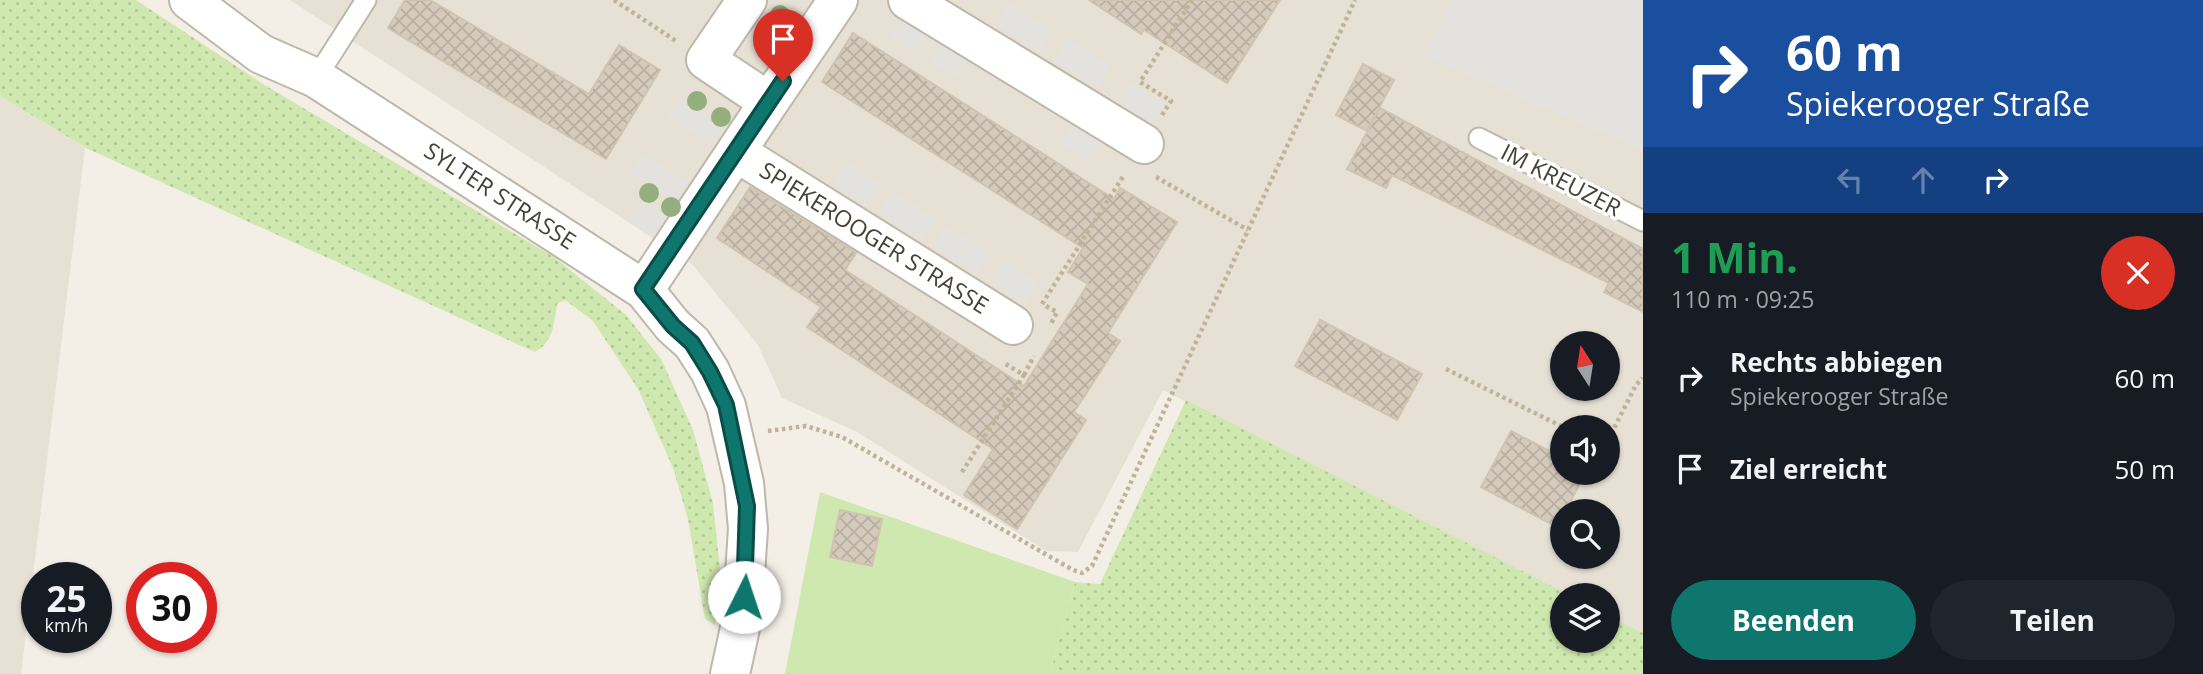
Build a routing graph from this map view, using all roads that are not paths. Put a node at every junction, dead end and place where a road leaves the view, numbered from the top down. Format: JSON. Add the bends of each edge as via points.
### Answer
{"nodes":[{"id":1,"x":366,"y":0,"type":"edge"},
{"id":2,"x":747,"y":0,"type":"edge"},
{"id":3,"x":838,"y":0,"type":"edge"},
{"id":4,"x":908,"y":0,"type":"edge"},
{"id":5,"x":198,"y":6,"type":"edge"},
{"id":6,"x":316,"y":78,"type":"junction"},
{"id":7,"x":769,"y":102,"type":"junction"},
{"id":8,"x":1479,"y":138,"type":"dead end"},
{"id":9,"x":736,"y":152,"type":"junction"},
{"id":10,"x":1138,"y":154,"type":"road end"},
{"id":11,"x":1643,"y":222,"type":"edge"},
{"id":12,"x":643,"y":289,"type":"junction"},
{"id":13,"x":1013,"y":325,"type":"road end"},
{"id":14,"x":730,"y":674,"type":"edge"}],
"edges":[{"from":1,"to":6,"type":"lane"},
{"from":2,"to":7,"type":"street","via":[[706,60]]},
{"from":3,"to":7,"type":"street","name":"SPIEKEROOGER STRASSE"},
{"from":4,"to":10,"type":"street"},
{"from":5,"to":6,"type":"street","name":"SYLTER STRASSE","via":[[261,54]]},
{"from":6,"to":12,"type":"street","name":"SYLTER STRASSE"},
{"from":7,"to":9,"type":"street","name":"SPIEKEROOGER STRASSE"},
{"from":8,"to":11,"type":"lane","name":"IM KREUZER"},
{"from":9,"to":12,"type":"street","name":"SPIEKEROOGER STRASSE"},
{"from":9,"to":13,"type":"street","name":"SPIEKEROOGER STRASSE"},
{"from":12,"to":14,"type":"street","name":"SYLTER STRASSE","via":[[673,326],[693,384],[732,438],[744,483],[748,529],[742,619]]}]}
